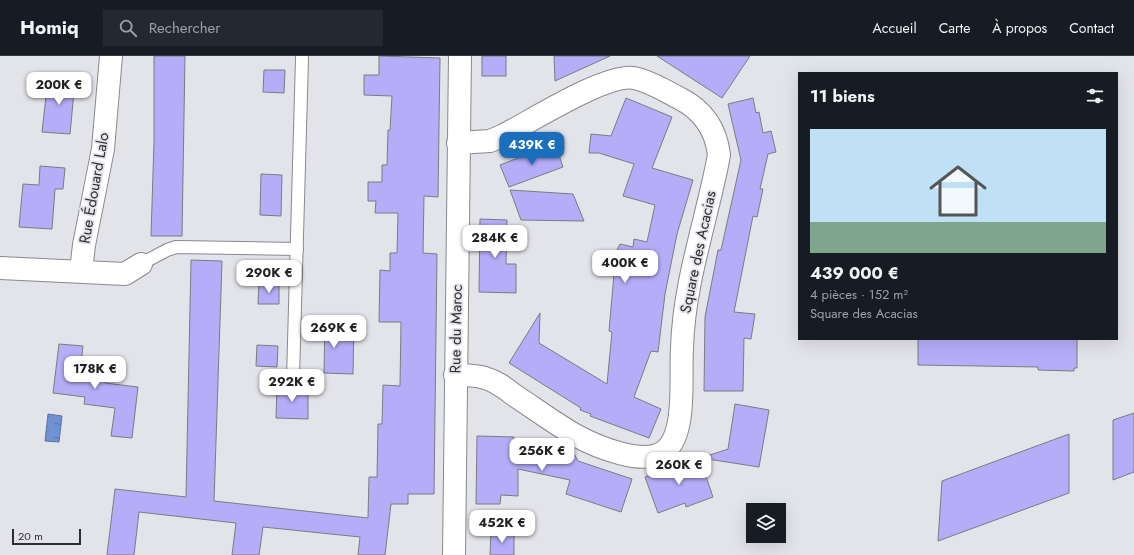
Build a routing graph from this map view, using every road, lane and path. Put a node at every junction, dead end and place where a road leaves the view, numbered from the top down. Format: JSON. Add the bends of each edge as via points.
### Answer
{"nodes":[{"id":1,"x":111,"y":56,"type":"edge"},
{"id":2,"x":460,"y":56,"type":"edge"},
{"id":3,"x":302,"y":58,"type":"dead end"},
{"id":4,"x":458,"y":142,"type":"junction"},
{"id":5,"x":297,"y":249,"type":"junction"},
{"id":6,"x":141,"y":264,"type":"joint"},
{"id":7,"x":0,"y":268,"type":"edge"},
{"id":8,"x":81,"y":271,"type":"junction"},
{"id":9,"x":455,"y":375,"type":"junction"},
{"id":10,"x":293,"y":378,"type":"dead end"},
{"id":11,"x":454,"y":555,"type":"edge"}],
"edges":[{"from":1,"to":8,"type":"street","name":"Rue Édouard Lalo","via":[[103,149]]},
{"from":2,"to":4,"type":"street","name":"Rue du Maroc"},
{"from":3,"to":5,"type":"lane"},
{"from":4,"to":9,"type":"street","name":"Rue du Maroc"},
{"from":4,"to":9,"type":"street","name":"Square des Acacias","via":[[496,139],[597,86],[622,78],[634,78],[688,102],[697,109],[713,129],[719,155],[688,286],[682,343],[680,418],[672,444],[664,451],[653,456],[627,455],[575,435],[495,382],[475,376]]},
{"from":5,"to":6,"type":"lane","via":[[176,247]]},
{"from":5,"to":10,"type":"lane"},
{"from":6,"to":8,"type":"street","via":[[125,274]]},
{"from":7,"to":8,"type":"street"},
{"from":9,"to":11,"type":"street","name":"Rue du Maroc"}]}
